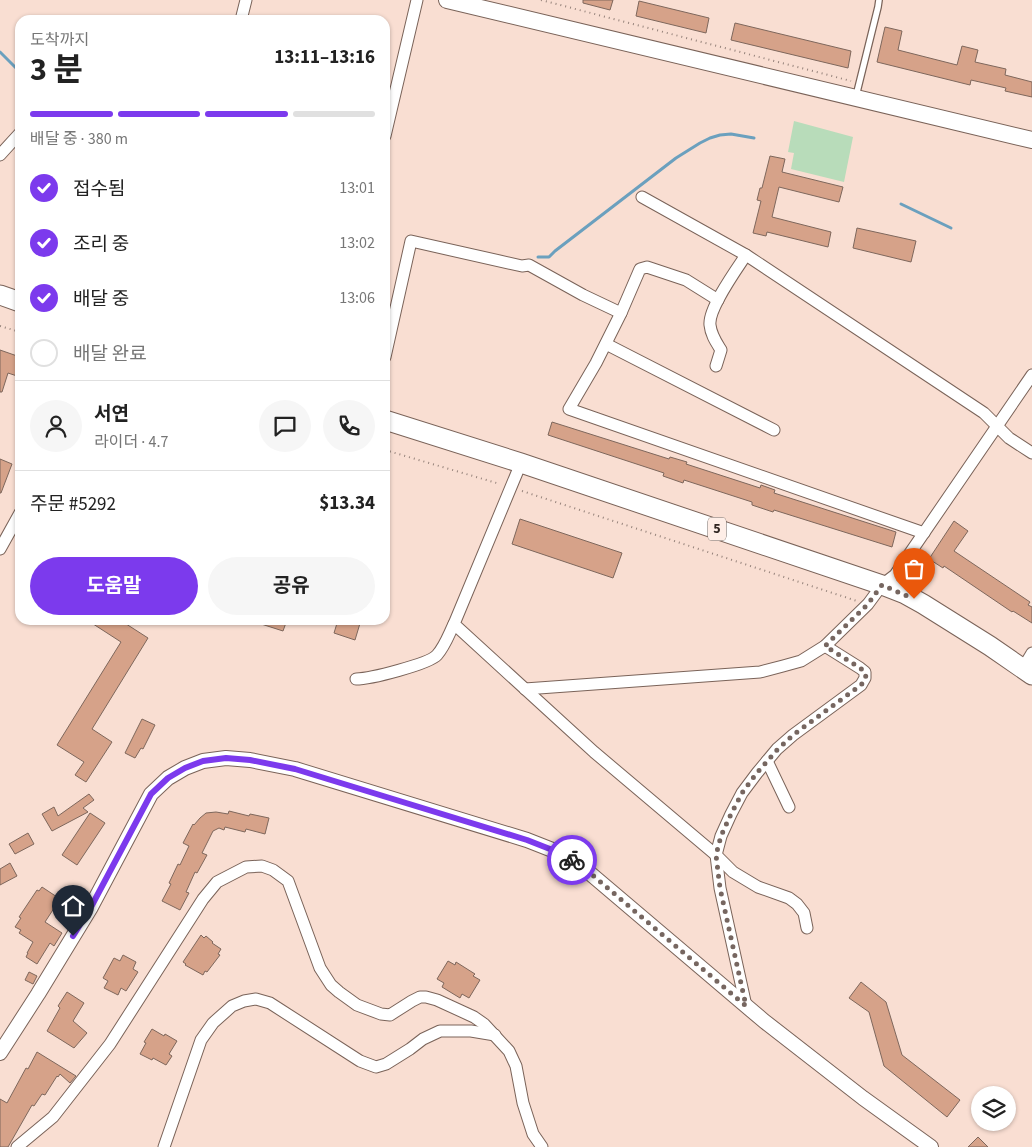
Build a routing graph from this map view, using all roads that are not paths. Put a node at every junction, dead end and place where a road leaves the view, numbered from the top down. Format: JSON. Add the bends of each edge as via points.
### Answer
{"nodes":[{"id":1,"x":246,"y":0,"type":"edge"},
{"id":2,"x":418,"y":0,"type":"edge"},
{"id":3,"x":447,"y":0,"type":"edge"},
{"id":4,"x":879,"y":0,"type":"edge"},
{"id":5,"x":492,"y":5,"type":"edge"},
{"id":6,"x":242,"y":15,"type":"edge"},
{"id":7,"x":858,"y":91,"type":"junction"},
{"id":8,"x":390,"y":115,"type":"edge"},
{"id":9,"x":15,"y":138,"type":"edge"},
{"id":10,"x":1032,"y":140,"type":"edge"},
{"id":11,"x":0,"y":155,"type":"edge"},
{"id":12,"x":642,"y":197,"type":"dead end"},
{"id":13,"x":746,"y":255,"type":"junction"},
{"id":14,"x":0,"y":295,"type":"edge"},
{"id":15,"x":15,"y":300,"type":"edge"},
{"id":16,"x":718,"y":300,"type":"junction"},
{"id":17,"x":621,"y":312,"type":"junction"},
{"id":18,"x":390,"y":335,"type":"edge"},
{"id":19,"x":606,"y":344,"type":"junction"},
{"id":20,"x":716,"y":366,"type":"dead end"},
{"id":21,"x":1032,"y":375,"type":"edge"},
{"id":22,"x":390,"y":422,"type":"edge"},
{"id":23,"x":997,"y":427,"type":"junction"},
{"id":24,"x":774,"y":430,"type":"dead end"},
{"id":25,"x":1032,"y":454,"type":"edge"},
{"id":26,"x":521,"y":464,"type":"junction"},
{"id":27,"x":15,"y":522,"type":"edge"},
{"id":28,"x":924,"y":533,"type":"junction"},
{"id":29,"x":0,"y":549,"type":"edge"},
{"id":30,"x":882,"y":585,"type":"junction"},
{"id":31,"x":454,"y":624,"type":"junction"},
{"id":32,"x":825,"y":646,"type":"junction"},
{"id":33,"x":1029,"y":666,"type":"edge"},
{"id":34,"x":356,"y":679,"type":"dead end"},
{"id":35,"x":525,"y":689,"type":"junction"},
{"id":36,"x":767,"y":761,"type":"junction"},
{"id":37,"x":789,"y":807,"type":"dead end"},
{"id":38,"x":716,"y":855,"type":"junction"},
{"id":39,"x":807,"y":928,"type":"dead end"},
{"id":40,"x":746,"y":1006,"type":"junction"},
{"id":41,"x":495,"y":1035,"type":"junction"},
{"id":42,"x":0,"y":1053,"type":"edge"},
{"id":43,"x":18,"y":1147,"type":"edge"},
{"id":44,"x":164,"y":1147,"type":"edge"},
{"id":45,"x":542,"y":1147,"type":"edge"},
{"id":46,"x":931,"y":1147,"type":"edge"}],
"edges":[{"from":1,"to":6,"type":"street"},
{"from":2,"to":8,"type":"street"},
{"from":3,"to":5,"type":"main road"},
{"from":4,"to":7,"type":"lane"},
{"from":5,"to":7,"type":"main road"},
{"from":7,"to":10,"type":"main road"},
{"from":9,"to":11,"type":"street"},
{"from":12,"to":13,"type":"street"},
{"from":13,"to":16,"type":"street"},
{"from":13,"to":23,"type":"street","via":[[984,413]]},
{"from":14,"to":15,"type":"highway"},
{"from":16,"to":17,"type":"street","via":[[686,280],[647,267],[640,269]]},
{"from":16,"to":20,"type":"street","via":[[710,323],[712,336],[721,350]]},
{"from":17,"to":18,"type":"street","via":[[529,265],[411,242]]},
{"from":17,"to":19,"type":"street"},
{"from":19,"to":24,"type":"street"},
{"from":19,"to":28,"type":"street","via":[[569,409]]},
{"from":21,"to":23,"type":"street"},
{"from":22,"to":26,"type":"highway","number":"5"},
{"from":23,"to":25,"type":"street"},
{"from":23,"to":28,"type":"street"},
{"from":26,"to":30,"type":"highway","number":"5"},
{"from":26,"to":31,"type":"street"},
{"from":27,"to":29,"type":"street"},
{"from":28,"to":30,"type":"street","via":[[895,575]]},
{"from":30,"to":32,"type":"street","via":[[868,604]]},
{"from":30,"to":33,"type":"highway","number":"5","via":[[905,594]]},
{"from":31,"to":34,"type":"street","via":[[442,648],[429,660],[366,679]]},
{"from":31,"to":35,"type":"street"},
{"from":32,"to":35,"type":"street","via":[[801,661],[760,672]]},
{"from":32,"to":36,"type":"street","via":[[860,668],[866,678],[793,735]]},
{"from":35,"to":38,"type":"street"},
{"from":36,"to":37,"type":"street"},
{"from":36,"to":38,"type":"street","via":[[742,793],[721,836]]},
{"from":38,"to":39,"type":"street","via":[[733,872],[758,887],[798,904]]},
{"from":38,"to":40,"type":"street","via":[[720,888]]},
{"from":40,"to":42,"type":"street","via":[[578,864],[555,851],[295,769],[226,758],[203,761],[185,768],[151,794],[91,907]]},
{"from":40,"to":46,"type":"street"},
{"from":41,"to":43,"type":"street","via":[[474,1017],[426,997],[412,1001],[390,1015],[357,1005],[330,985],[320,968],[288,881],[262,866],[246,867],[217,882],[202,899],[110,1044],[53,1117]]},
{"from":41,"to":44,"type":"street","via":[[440,1031],[423,1038],[386,1064],[376,1066],[360,1061],[270,1003],[256,999],[244,1001],[232,1006],[201,1040]]},
{"from":41,"to":45,"type":"street","via":[[509,1051],[516,1066],[529,1123]]}]}
